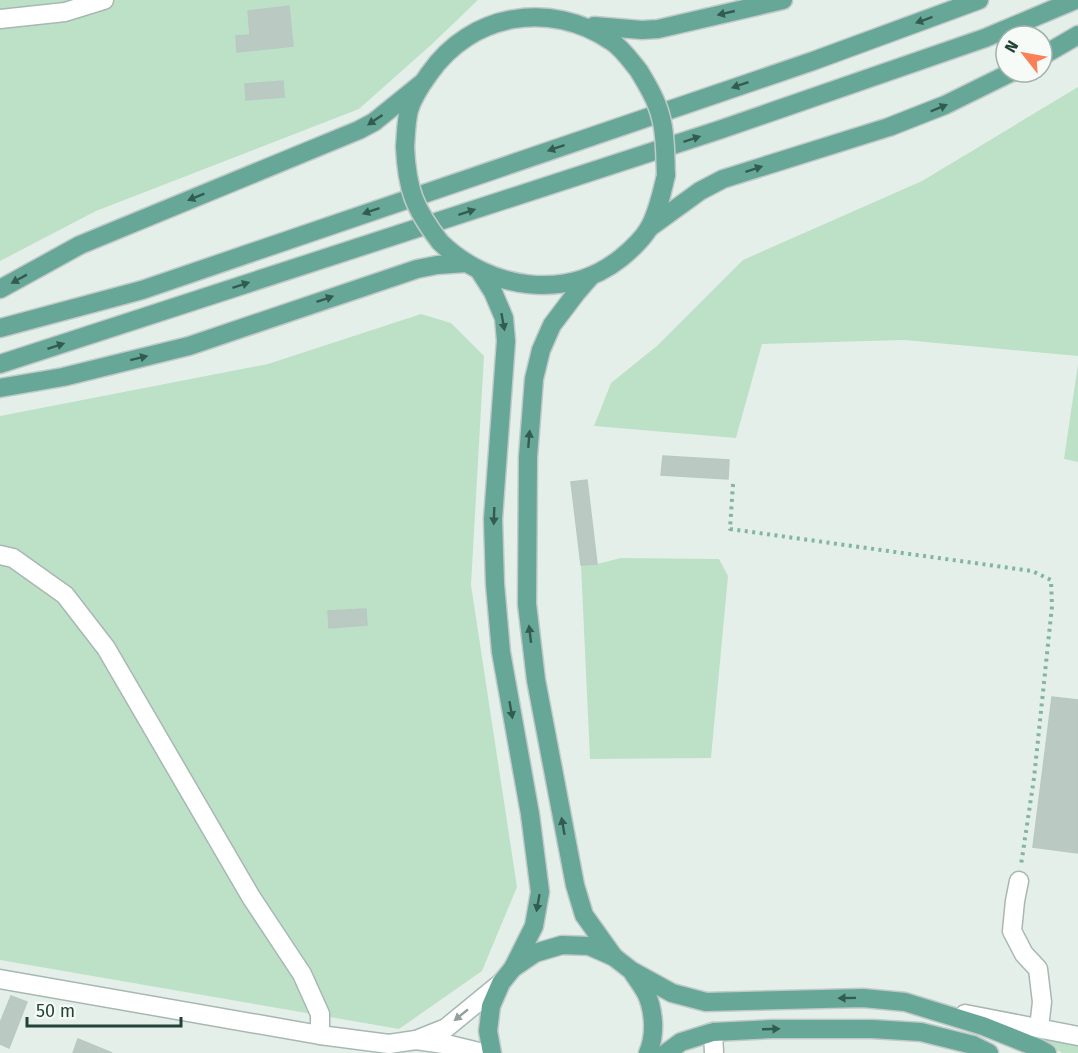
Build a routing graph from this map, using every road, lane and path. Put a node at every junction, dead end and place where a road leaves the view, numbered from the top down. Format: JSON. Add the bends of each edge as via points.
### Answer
{"nodes":[{"id":1,"x":104,"y":0,"type":"edge"},
{"id":2,"x":783,"y":0,"type":"edge"},
{"id":3,"x":979,"y":0,"type":"edge"},
{"id":4,"x":1075,"y":0,"type":"edge"},
{"id":5,"x":0,"y":19,"type":"edge"},
{"id":6,"x":585,"y":25,"type":"junction"},
{"id":7,"x":1078,"y":35,"type":"edge"},
{"id":8,"x":1054,"y":49,"type":"edge"},
{"id":9,"x":994,"y":81,"type":"edge"},
{"id":10,"x":421,"y":84,"type":"junction"},
{"id":11,"x":649,"y":228,"type":"junction"},
{"id":12,"x":473,"y":266,"type":"junction"},
{"id":13,"x":591,"y":277,"type":"junction"},
{"id":14,"x":0,"y":289,"type":"edge"},
{"id":15,"x":0,"y":328,"type":"edge"},
{"id":16,"x":0,"y":364,"type":"edge"},
{"id":17,"x":0,"y":388,"type":"edge"},
{"id":18,"x":733,"y":484,"type":"dead end"},
{"id":19,"x":0,"y":555,"type":"edge"},
{"id":20,"x":1019,"y":881,"type":"joint"},
{"id":21,"x":614,"y":957,"type":"junction"},
{"id":22,"x":513,"y":968,"type":"junction"},
{"id":23,"x":632,"y":971,"type":"junction"},
{"id":24,"x":0,"y":979,"type":"edge"},
{"id":25,"x":501,"y":983,"type":"junction"},
{"id":26,"x":905,"y":1002,"type":"junction"},
{"id":27,"x":1039,"y":1028,"type":"junction"},
{"id":28,"x":713,"y":1032,"type":"junction"},
{"id":29,"x":320,"y":1035,"type":"junction"},
{"id":30,"x":1078,"y":1036,"type":"edge"},
{"id":31,"x":416,"y":1040,"type":"junction"},
{"id":32,"x":483,"y":1053,"type":"edge"},
{"id":33,"x":492,"y":1053,"type":"edge"},
{"id":34,"x":648,"y":1053,"type":"edge"},
{"id":35,"x":666,"y":1053,"type":"edge"},
{"id":36,"x":714,"y":1053,"type":"edge"},
{"id":37,"x":989,"y":1053,"type":"edge"},
{"id":38,"x":1047,"y":1053,"type":"edge"}],
"edges":[{"from":1,"to":5,"type":"street","via":[[65,12]]},
{"from":2,"to":6,"type":"main road","one_way":true,"via":[[658,29]]},
{"from":3,"to":15,"type":"main road","one_way":true,"via":[[813,61],[142,290]]},
{"from":16,"to":4,"type":"main road","one_way":true,"via":[[719,130],[985,38]]},
{"from":6,"to":10,"type":"main road","via":[[543,17],[520,17],[490,24],[447,50]]},
{"from":6,"to":11,"type":"main road","bridge":true,"via":[[613,42],[639,71],[661,118],[666,175]]},
{"from":7,"to":8,"type":"main road"},
{"from":11,"to":9,"type":"main road","one_way":true,"via":[[723,179],[898,123]]},
{"from":10,"to":12,"type":"main road","bridge":true,"via":[[406,127],[410,191],[440,242]]},
{"from":10,"to":14,"type":"main road","one_way":true,"via":[[359,130],[80,245]]},
{"from":11,"to":13,"type":"main road","via":[[634,247]]},
{"from":12,"to":13,"type":"main road","via":[[508,281],[531,285]]},
{"from":17,"to":12,"type":"main road","one_way":true,"via":[[189,346],[417,269]]},
{"from":12,"to":22,"type":"main road","one_way":true,"via":[[493,292],[504,318],[506,341],[493,519],[495,584],[501,652],[540,892],[534,926]]},
{"from":21,"to":13,"type":"main road","one_way":true,"via":[[584,915],[575,885],[536,680],[527,604],[528,457],[534,379],[552,325]]},
{"from":18,"to":20,"type":"path","via":[[730,529],[1032,571],[1051,580],[1050,629]]},
{"from":19,"to":29,"type":"street","via":[[13,558],[65,595],[106,648],[251,897],[302,974],[320,1014]]},
{"from":20,"to":27,"type":"street","via":[[1012,931],[1024,954],[1038,969],[1042,1002]]},
{"from":21,"to":22,"type":"main road","via":[[589,946],[562,945],[535,952]]},
{"from":21,"to":23,"type":"main road"},
{"from":22,"to":25,"type":"main road"},
{"from":26,"to":23,"type":"main road","one_way":true,"via":[[863,998],[706,1002],[672,993]]},
{"from":23,"to":34,"type":"main road","via":[[646,994],[653,1020]]},
{"from":24,"to":29,"type":"street"},
{"from":25,"to":31,"type":"street","one_way":true,"via":[[446,1028]]},
{"from":25,"to":33,"type":"main road","via":[[491,1006],[488,1031]]},
{"from":26,"to":27,"type":"street"},
{"from":26,"to":38,"type":"main road","via":[[983,1026]]},
{"from":27,"to":30,"type":"street"},
{"from":28,"to":35,"type":"main road","via":[[681,1042]]},
{"from":28,"to":36,"type":"street"},
{"from":28,"to":37,"type":"main road","one_way":true,"via":[[921,1032]]},
{"from":29,"to":31,"type":"street","via":[[389,1044]]},
{"from":31,"to":32,"type":"street"}]}
